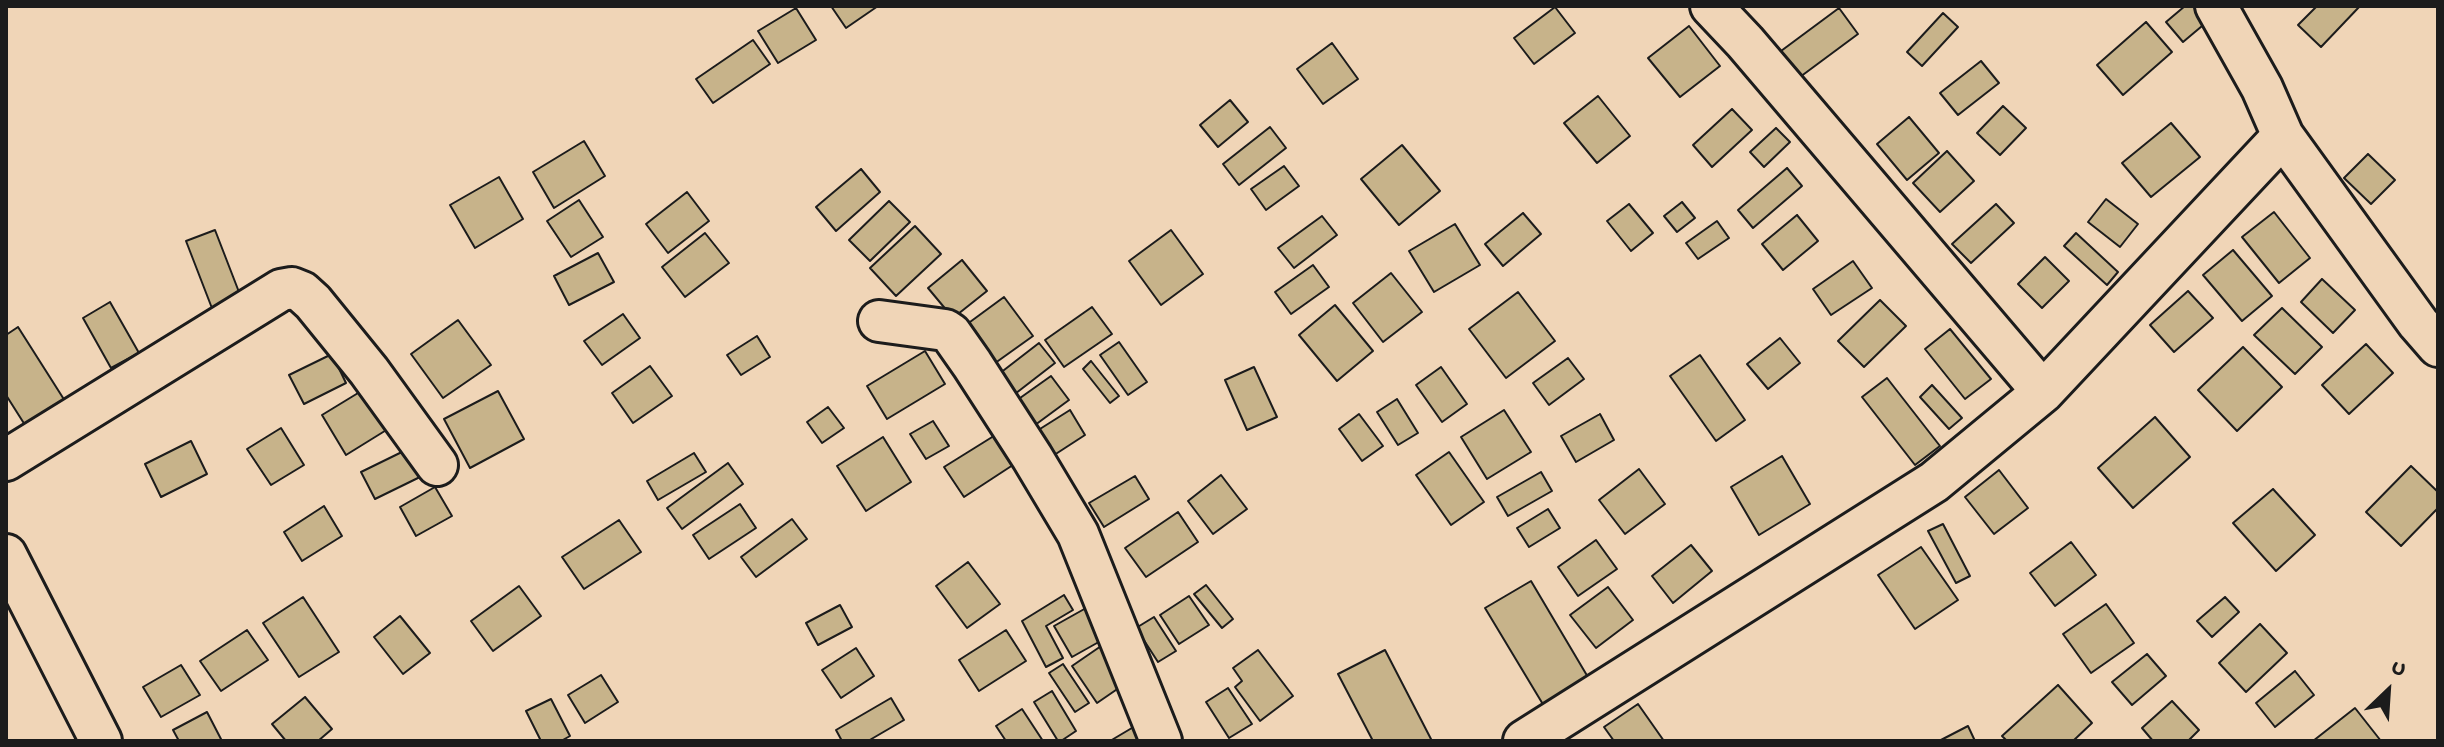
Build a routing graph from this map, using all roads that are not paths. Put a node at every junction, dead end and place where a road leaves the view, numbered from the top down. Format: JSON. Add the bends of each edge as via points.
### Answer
{"nodes":[{"id":1,"x":1711,"y":6,"type":"edge"},
{"id":2,"x":2216,"y":6,"type":"edge"},
{"id":3,"x":2283,"y":136,"type":"junction"},
{"id":4,"x":879,"y":321,"type":"dead end"},
{"id":5,"x":2431,"y":324,"type":"edge"},
{"id":6,"x":2043,"y":392,"type":"junction"},
{"id":7,"x":6,"y":460,"type":"edge"},
{"id":8,"x":437,"y":465,"type":"dead end"},
{"id":9,"x":6,"y":555,"type":"edge"},
{"id":10,"x":101,"y":741,"type":"edge"},
{"id":11,"x":1161,"y":741,"type":"edge"},
{"id":12,"x":1524,"y":741,"type":"edge"}],
"edges":[{"from":1,"to":6,"type":"street"},
{"from":2,"to":3,"type":"street"},
{"from":3,"to":5,"type":"street"},
{"from":3,"to":6,"type":"street"},
{"from":4,"to":11,"type":"street","via":[[945,330],[965,354],[1078,534]]},
{"from":6,"to":12,"type":"street","via":[[1934,482]]},
{"from":7,"to":8,"type":"street","via":[[292,288],[313,302]]},
{"from":9,"to":10,"type":"street"}]}
